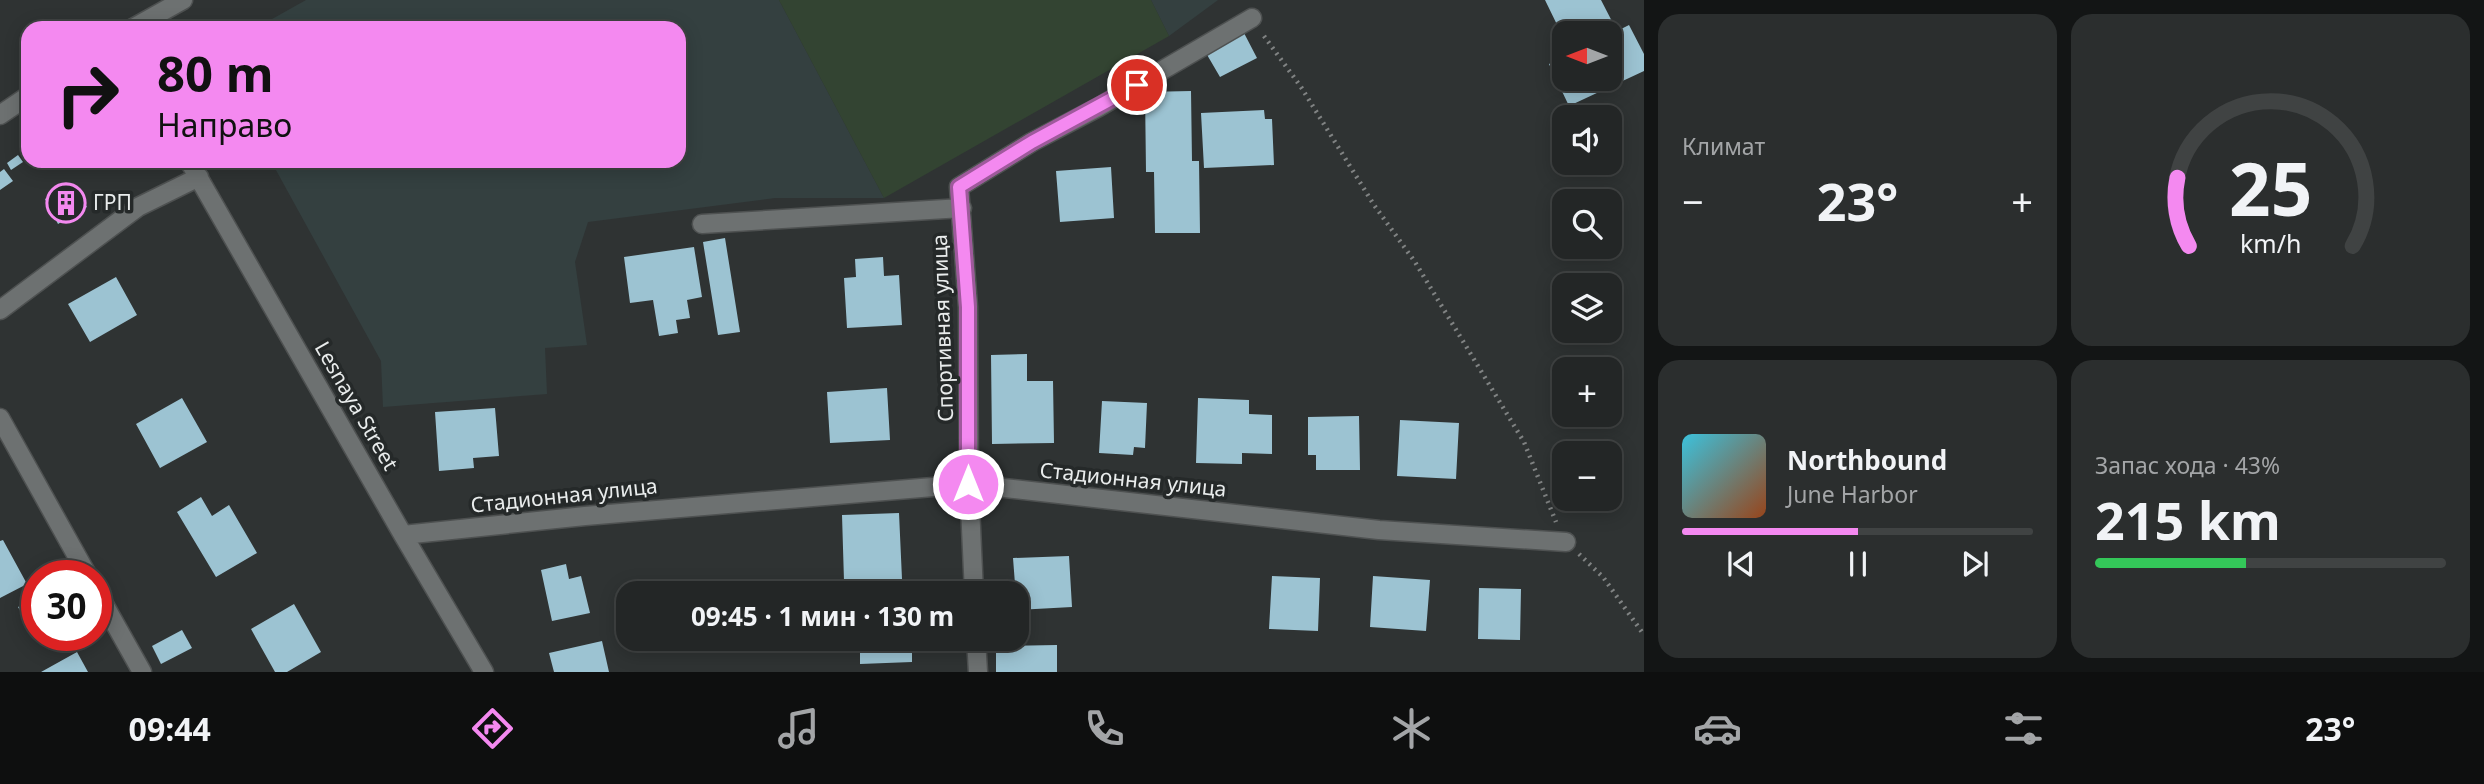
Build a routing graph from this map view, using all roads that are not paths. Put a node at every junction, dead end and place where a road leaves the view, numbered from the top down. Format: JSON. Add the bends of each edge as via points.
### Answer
{"nodes":[{"id":1,"x":183,"y":0,"type":"edge"},
{"id":2,"x":1252,"y":18,"type":"road end"},
{"id":3,"x":146,"y":21,"type":"edge"},
{"id":4,"x":21,"y":101,"type":"edge"},
{"id":5,"x":0,"y":115,"type":"edge"},
{"id":6,"x":194,"y":169,"type":"edge"},
{"id":7,"x":962,"y":208,"type":"junction"},
{"id":8,"x":702,"y":224,"type":"dead end"},
{"id":9,"x":0,"y":310,"type":"edge"},
{"id":10,"x":0,"y":418,"type":"edge"},
{"id":11,"x":968,"y":484,"type":"junction"},
{"id":12,"x":403,"y":535,"type":"junction"},
{"id":13,"x":1566,"y":542,"type":"road end"},
{"id":14,"x":79,"y":560,"type":"edge"},
{"id":15,"x":973,"y":581,"type":"edge"},
{"id":16,"x":112,"y":619,"type":"edge"},
{"id":17,"x":977,"y":651,"type":"edge"},
{"id":18,"x":142,"y":672,"type":"edge"},
{"id":19,"x":484,"y":672,"type":"edge"},
{"id":20,"x":978,"y":672,"type":"edge"}],
"edges":[{"from":1,"to":3,"type":"street"},
{"from":2,"to":7,"type":"street","name":"Спортивная улица","via":[[959,187]]},
{"from":4,"to":5,"type":"street"},
{"from":6,"to":9,"type":"street"},
{"from":6,"to":12,"type":"street","name":"Lesnaya Street"},
{"from":7,"to":8,"type":"street"},
{"from":7,"to":11,"type":"street","name":"Спортивная улица","via":[[968,307]]},
{"from":10,"to":14,"type":"street"},
{"from":11,"to":12,"type":"street","name":"Стадионная улица"},
{"from":11,"to":13,"type":"street","name":"Стадионная улица","via":[[1379,530]]},
{"from":11,"to":15,"type":"street","name":"Спортивная улица"},
{"from":12,"to":19,"type":"street","name":"Lesnaya Street"},
{"from":16,"to":18,"type":"street"},
{"from":17,"to":20,"type":"street"}]}
